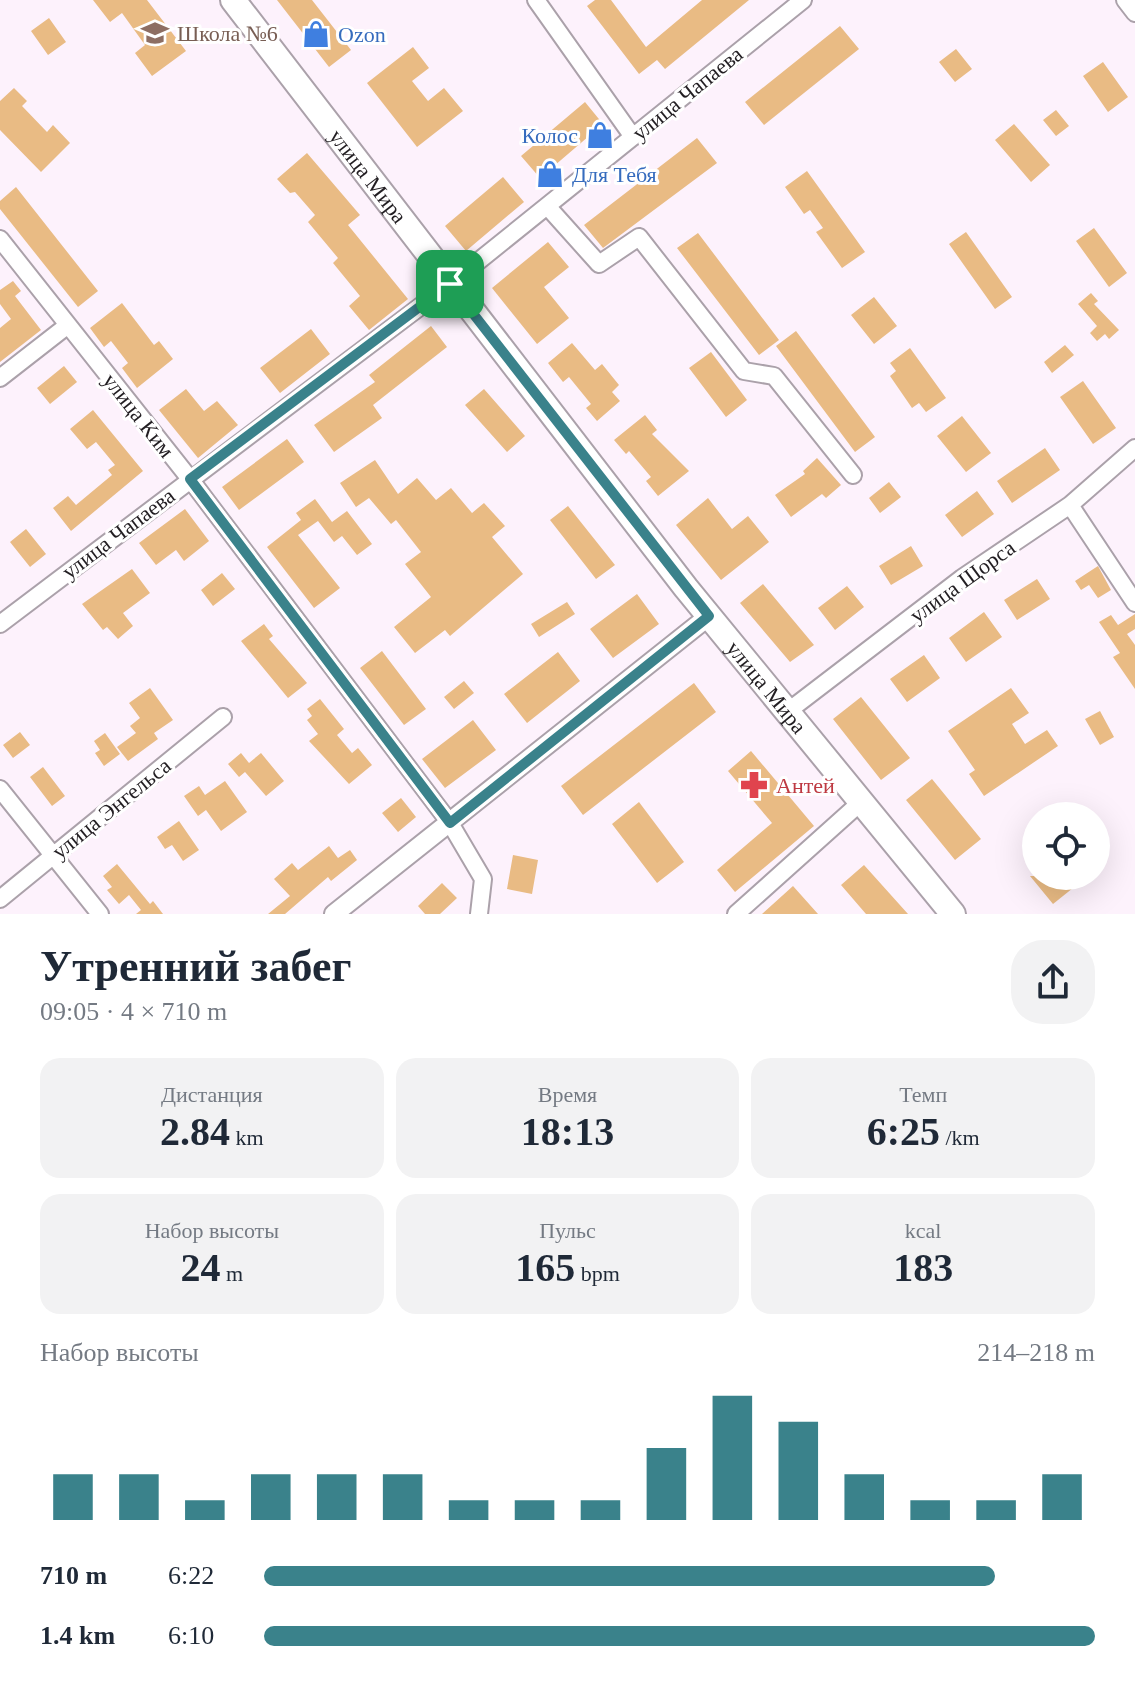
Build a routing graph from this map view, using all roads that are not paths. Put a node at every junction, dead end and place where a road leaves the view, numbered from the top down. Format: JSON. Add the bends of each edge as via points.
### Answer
{"nodes":[{"id":1,"x":233,"y":0,"type":"edge"},
{"id":2,"x":536,"y":0,"type":"edge"},
{"id":3,"x":803,"y":0,"type":"edge"},
{"id":4,"x":1125,"y":0,"type":"edge"},
{"id":5,"x":1135,"y":13,"type":"edge"},
{"id":6,"x":633,"y":137,"type":"junction"},
{"id":7,"x":547,"y":206,"type":"junction"},
{"id":8,"x":0,"y":239,"type":"edge"},
{"id":9,"x":450,"y":284,"type":"junction"},
{"id":10,"x":68,"y":325,"type":"junction"},
{"id":11,"x":0,"y":378,"type":"edge"},
{"id":12,"x":1135,"y":448,"type":"edge"},
{"id":13,"x":853,"y":475,"type":"dead end"},
{"id":14,"x":190,"y":479,"type":"junction"},
{"id":15,"x":1070,"y":505,"type":"junction"},
{"id":16,"x":1135,"y":603,"type":"edge"},
{"id":17,"x":709,"y":616,"type":"junction"},
{"id":18,"x":0,"y":624,"type":"edge"},
{"id":19,"x":787,"y":712,"type":"junction"},
{"id":20,"x":223,"y":717,"type":"dead end"},
{"id":21,"x":0,"y":789,"type":"edge"},
{"id":22,"x":861,"y":802,"type":"junction"},
{"id":23,"x":450,"y":823,"type":"junction"},
{"id":24,"x":51,"y":856,"type":"junction"},
{"id":25,"x":0,"y":899,"type":"edge"},
{"id":26,"x":100,"y":914,"type":"edge"},
{"id":27,"x":334,"y":914,"type":"edge"},
{"id":28,"x":479,"y":914,"type":"edge"},
{"id":29,"x":736,"y":914,"type":"edge"},
{"id":30,"x":953,"y":914,"type":"edge"}],
"edges":[{"from":1,"to":9,"type":"main road","name":"улица Мира"},
{"from":2,"to":6,"type":"street"},
{"from":3,"to":6,"type":"street","name":"улица Чапаева"},
{"from":4,"to":5,"type":"street"},
{"from":6,"to":7,"type":"street","name":"улица Чапаева"},
{"from":7,"to":9,"type":"street","name":"улица Чапаева"},
{"from":7,"to":13,"type":"street","via":[[599,264],[639,237],[744,371],[774,376]]},
{"from":8,"to":10,"type":"street","name":"улица Ким"},
{"from":9,"to":14,"type":"street","name":"улица Чапаева"},
{"from":9,"to":17,"type":"main road","name":"улица Мира"},
{"from":10,"to":11,"type":"street"},
{"from":10,"to":14,"type":"street","name":"улица Ким"},
{"from":12,"to":15,"type":"street","name":"улица Щорса"},
{"from":14,"to":18,"type":"street","name":"улица Чапаева"},
{"from":14,"to":23,"type":"street","name":"улица Ким"},
{"from":15,"to":16,"type":"street"},
{"from":15,"to":19,"type":"street","name":"улица Щорса","via":[[962,578]]},
{"from":17,"to":19,"type":"main road","name":"улица Мира"},
{"from":17,"to":23,"type":"street"},
{"from":19,"to":22,"type":"main road","name":"улица Мира"},
{"from":20,"to":24,"type":"street","name":"улица Энгельса"},
{"from":21,"to":24,"type":"street"},
{"from":22,"to":29,"type":"street"},
{"from":22,"to":30,"type":"main road","name":"улица Мира"},
{"from":23,"to":27,"type":"street"},
{"from":23,"to":28,"type":"street","name":"улица Ким","via":[[483,879]]},
{"from":24,"to":25,"type":"street","name":"улица Энгельса"},
{"from":24,"to":26,"type":"street"}]}
